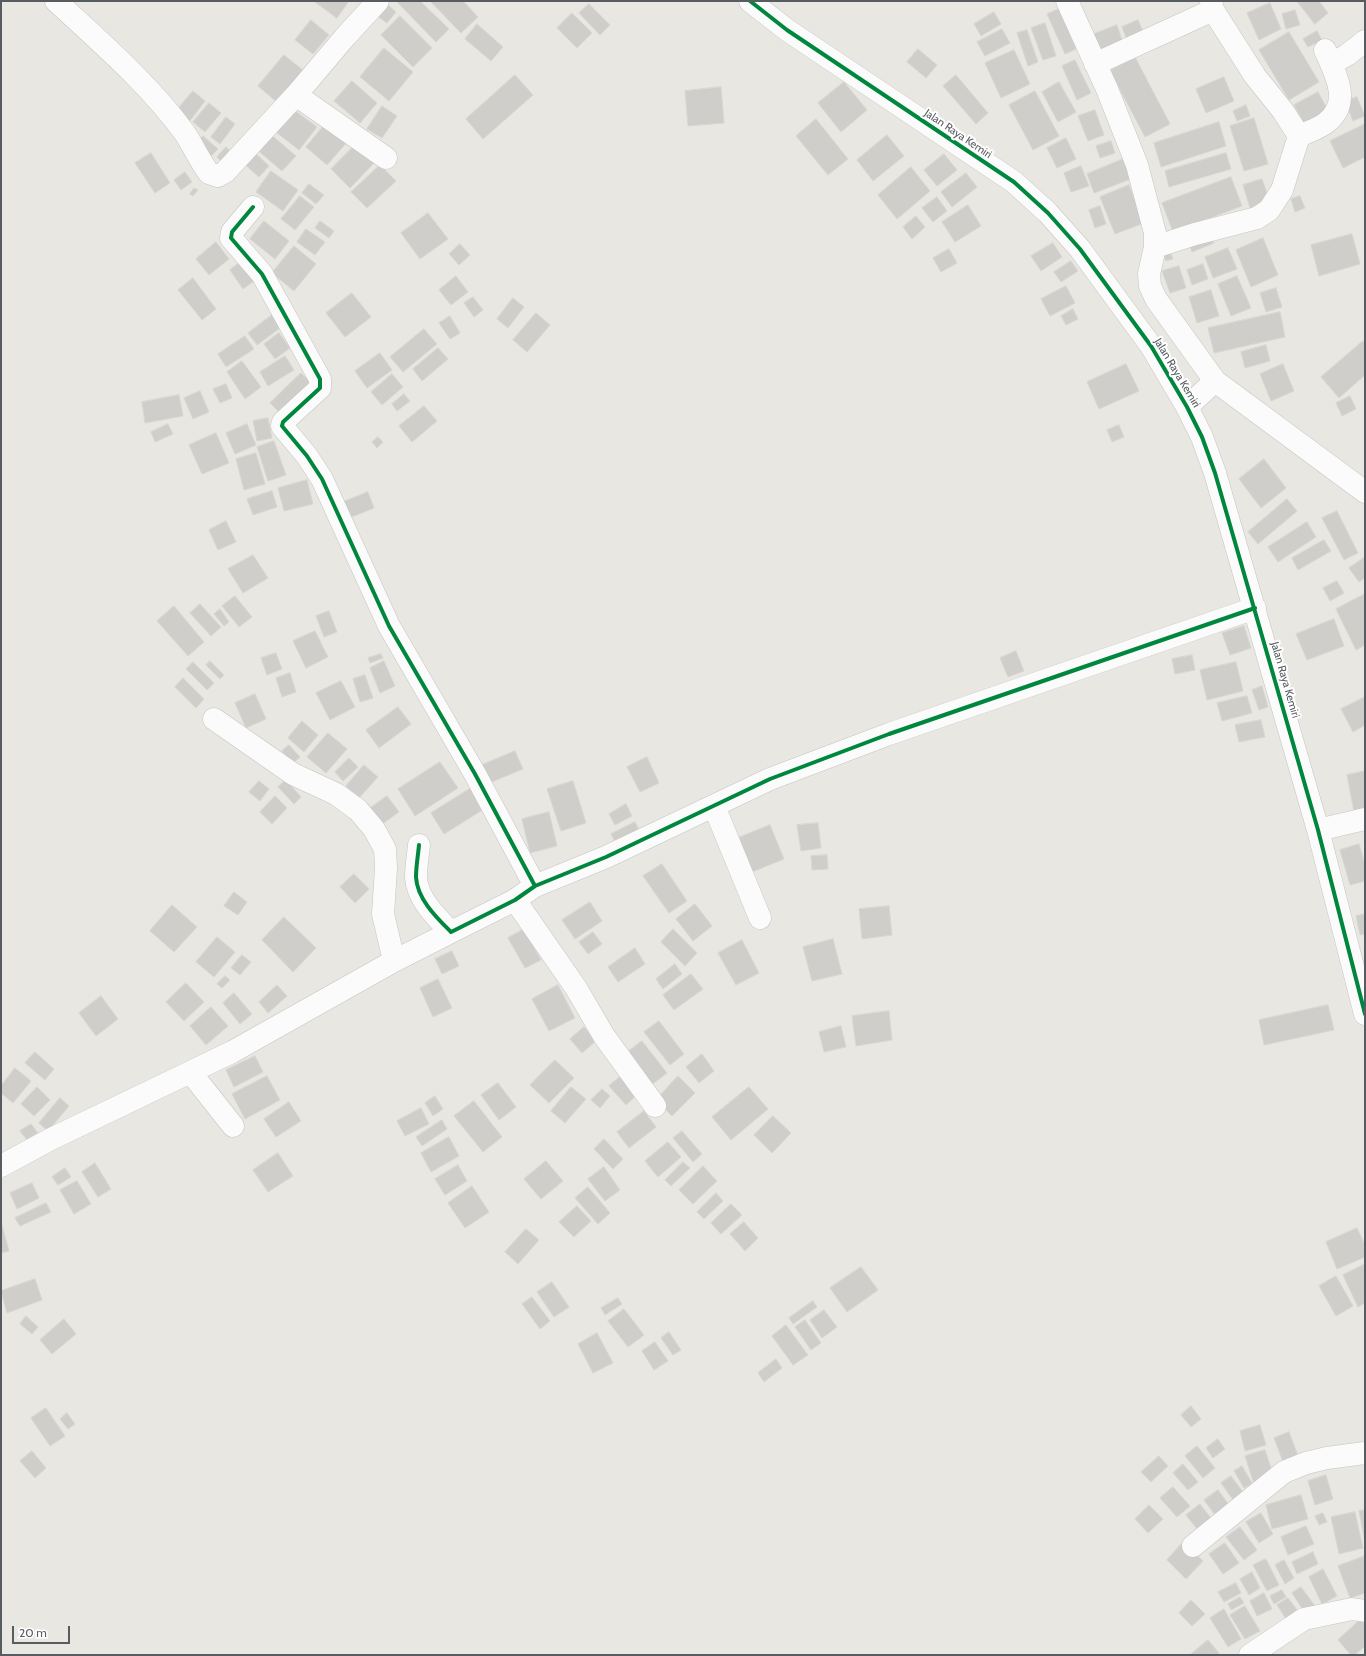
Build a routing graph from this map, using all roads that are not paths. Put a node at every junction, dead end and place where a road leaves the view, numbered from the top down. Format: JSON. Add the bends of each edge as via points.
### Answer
{"nodes":[{"id":1,"x":56,"y":1,"type":"edge"},
{"id":2,"x":378,"y":1,"type":"edge"},
{"id":3,"x":750,"y":1,"type":"edge"},
{"id":4,"x":1067,"y":1,"type":"edge"},
{"id":5,"x":1212,"y":5,"type":"edge"},
{"id":6,"x":1365,"y":41,"type":"edge"},
{"id":7,"x":1095,"y":64,"type":"junction"},
{"id":8,"x":296,"y":95,"type":"junction"},
{"id":9,"x":1299,"y":136,"type":"junction"},
{"id":10,"x":386,"y":158,"type":"dead end"},
{"id":11,"x":253,"y":206,"type":"dead end"},
{"id":12,"x":1155,"y":247,"type":"junction"},
{"id":13,"x":1203,"y":392,"type":"junction"},
{"id":14,"x":1365,"y":492,"type":"edge"},
{"id":15,"x":1255,"y":608,"type":"junction"},
{"id":16,"x":214,"y":719,"type":"dead end"},
{"id":17,"x":714,"y":806,"type":"junction"},
{"id":18,"x":1365,"y":819,"type":"edge"},
{"id":19,"x":1318,"y":830,"type":"junction"},
{"id":20,"x":419,"y":845,"type":"dead end"},
{"id":21,"x":535,"y":886,"type":"junction"},
{"id":22,"x":515,"y":900,"type":"junction"},
{"id":23,"x":760,"y":918,"type":"dead end"},
{"id":24,"x":451,"y":932,"type":"junction"},
{"id":25,"x":394,"y":961,"type":"junction"},
{"id":26,"x":1365,"y":1014,"type":"edge"},
{"id":27,"x":191,"y":1072,"type":"junction"},
{"id":28,"x":655,"y":1106,"type":"dead end"},
{"id":29,"x":233,"y":1126,"type":"dead end"},
{"id":30,"x":1,"y":1166,"type":"edge"},
{"id":31,"x":1365,"y":1453,"type":"edge"},
{"id":32,"x":1193,"y":1546,"type":"dead end"},
{"id":33,"x":1365,"y":1611,"type":"edge"},
{"id":34,"x":1250,"y":1655,"type":"edge"}],
"edges":[{"from":1,"to":8,"type":"street","via":[[162,105],[184,132],[208,174],[218,176],[225,172]]},
{"from":2,"to":8,"type":"street"},
{"from":3,"to":13,"type":"street","name":"Jalan Raya Kemiri","via":[[787,30],[1014,182],[1048,213],[1080,249],[1151,346]]},
{"from":4,"to":7,"type":"street"},
{"from":5,"to":7,"type":"street"},
{"from":5,"to":9,"type":"street","via":[[1255,76]]},
{"from":6,"to":9,"type":"street","via":[[1347,55],[1328,57],[1340,85],[1338,107],[1327,122]]},
{"from":7,"to":12,"type":"street","via":[[1129,142],[1155,233]]},
{"from":8,"to":10,"type":"street"},
{"from":9,"to":12,"type":"street","via":[[1292,153],[1290,170],[1269,210],[1257,218]]},
{"from":11,"to":21,"type":"street","via":[[232,232],[231,238],[265,279],[321,383],[320,388],[283,422],[282,426],[322,479],[389,626],[475,774]]},
{"from":12,"to":13,"type":"street","via":[[1149,274],[1150,286]]},
{"from":13,"to":14,"type":"street"},
{"from":13,"to":15,"type":"street","name":"Jalan Raya Kemiri","via":[[1202,436]]},
{"from":15,"to":17,"type":"street","via":[[889,734],[770,779]]},
{"from":15,"to":19,"type":"street","name":"Jalan Raya Kemiri"},
{"from":16,"to":25,"type":"street","via":[[293,774],[336,794],[358,810],[374,829],[385,849],[383,914]]},
{"from":17,"to":21,"type":"street","via":[[606,857]]},
{"from":17,"to":23,"type":"street"},
{"from":18,"to":19,"type":"street"},
{"from":19,"to":26,"type":"street","name":"Jalan Raya Kemiri"},
{"from":20,"to":24,"type":"street","via":[[416,878],[422,895],[433,914]]},
{"from":21,"to":22,"type":"street"},
{"from":22,"to":24,"type":"street"},
{"from":22,"to":28,"type":"street","via":[[576,988],[604,1036]]},
{"from":24,"to":25,"type":"street"},
{"from":25,"to":27,"type":"street","via":[[232,1052]]},
{"from":27,"to":29,"type":"street"},
{"from":27,"to":30,"type":"street","via":[[51,1139]]},
{"from":31,"to":32,"type":"street","via":[[1327,1458],[1284,1472]]},
{"from":33,"to":34,"type":"street","via":[[1352,1609],[1304,1619]]}]}
